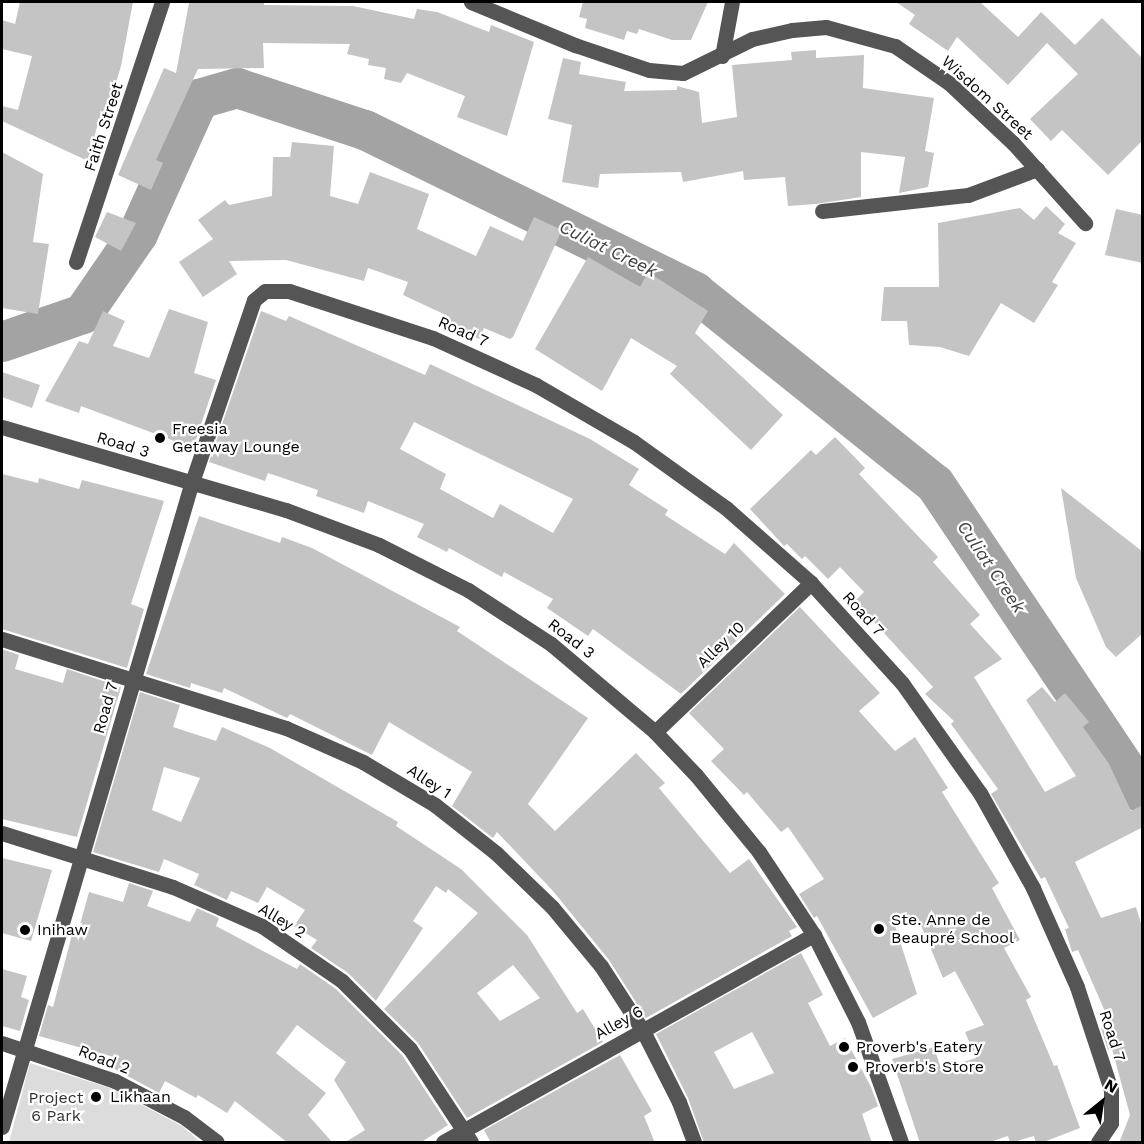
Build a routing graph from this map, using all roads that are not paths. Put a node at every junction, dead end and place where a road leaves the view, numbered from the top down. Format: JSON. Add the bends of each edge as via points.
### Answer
{"nodes":[{"id":1,"x":162,"y":2,"type":"edge"},
{"id":2,"x":471,"y":2,"type":"edge"},
{"id":3,"x":732,"y":2,"type":"edge"},
{"id":4,"x":722,"y":56,"type":"junction"},
{"id":5,"x":1037,"y":169,"type":"junction"},
{"id":6,"x":822,"y":211,"type":"dead end"},
{"id":7,"x":1085,"y":223,"type":"dead end"},
{"id":8,"x":76,"y":262,"type":"dead end"},
{"id":9,"x":2,"y":427,"type":"edge"},
{"id":10,"x":191,"y":485,"type":"junction"},
{"id":11,"x":811,"y":583,"type":"junction"},
{"id":12,"x":2,"y":639,"type":"edge"},
{"id":13,"x":133,"y":677,"type":"junction"},
{"id":14,"x":656,"y":732,"type":"junction"},
{"id":15,"x":2,"y":833,"type":"edge"},
{"id":16,"x":82,"y":856,"type":"junction"},
{"id":17,"x":814,"y":935,"type":"junction"},
{"id":18,"x":643,"y":1030,"type":"junction"},
{"id":19,"x":2,"y":1043,"type":"edge"},
{"id":20,"x":24,"y":1050,"type":"junction"},
{"id":21,"x":2,"y":1127,"type":"edge"},
{"id":22,"x":468,"y":1136,"type":"edge"},
{"id":23,"x":216,"y":1143,"type":"edge"},
{"id":24,"x":442,"y":1143,"type":"edge"},
{"id":25,"x":694,"y":1143,"type":"edge"},
{"id":26,"x":901,"y":1143,"type":"edge"},
{"id":27,"x":1098,"y":1143,"type":"edge"}],
"edges":[{"from":1,"to":8,"type":"street","name":"Faith Street"},
{"from":2,"to":4,"type":"street","name":"Wisdom Street","via":[[575,45],[649,70],[683,73]]},
{"from":3,"to":4,"type":"street"},
{"from":4,"to":5,"type":"street","name":"Wisdom Street","via":[[752,39],[826,27],[895,46],[949,83]]},
{"from":5,"to":6,"type":"street","via":[[968,195]]},
{"from":5,"to":7,"type":"street","name":"Wisdom Street"},
{"from":9,"to":10,"type":"street","name":"Road 3"},
{"from":10,"to":11,"type":"street","name":"Road 7","via":[[254,300],[265,291],[289,291],[433,338],[536,385],[634,442],[717,501]]},
{"from":10,"to":13,"type":"street","name":"Road 7"},
{"from":10,"to":14,"type":"street","name":"Road 3","via":[[286,510],[379,545],[468,590],[551,645]]},
{"from":11,"to":14,"type":"street","name":"Alley 10"},
{"from":11,"to":27,"type":"street","name":"Road 7","via":[[902,683],[980,793],[1033,888],[1077,987],[1111,1090],[1111,1123]]},
{"from":12,"to":13,"type":"street","name":"Alley 1"},
{"from":13,"to":16,"type":"street","name":"Road 7"},
{"from":13,"to":18,"type":"street","name":"Alley 1","via":[[286,728],[363,762],[435,805],[496,853],[552,907],[601,966]]},
{"from":14,"to":17,"type":"street","name":"Road 3","via":[[759,852]]},
{"from":15,"to":16,"type":"street","name":"Alley 2"},
{"from":16,"to":20,"type":"street","name":"Road 7"},
{"from":16,"to":22,"type":"street","name":"Alley 2","via":[[173,888],[262,926],[342,981],[410,1049]]},
{"from":17,"to":18,"type":"street","name":"Alley 6"},
{"from":17,"to":26,"type":"street","name":"Road 3","via":[[858,1022]]},
{"from":18,"to":22,"type":"street","name":"Alley 6"},
{"from":18,"to":25,"type":"street","name":"Alley 1","via":[[679,1102]]},
{"from":19,"to":20,"type":"street","name":"Road 2"},
{"from":20,"to":21,"type":"street","name":"Road 7"},
{"from":20,"to":23,"type":"street","name":"Road 2","via":[[115,1081],[184,1117]]},
{"from":22,"to":24,"type":"street","name":"Alley 6"}]}
